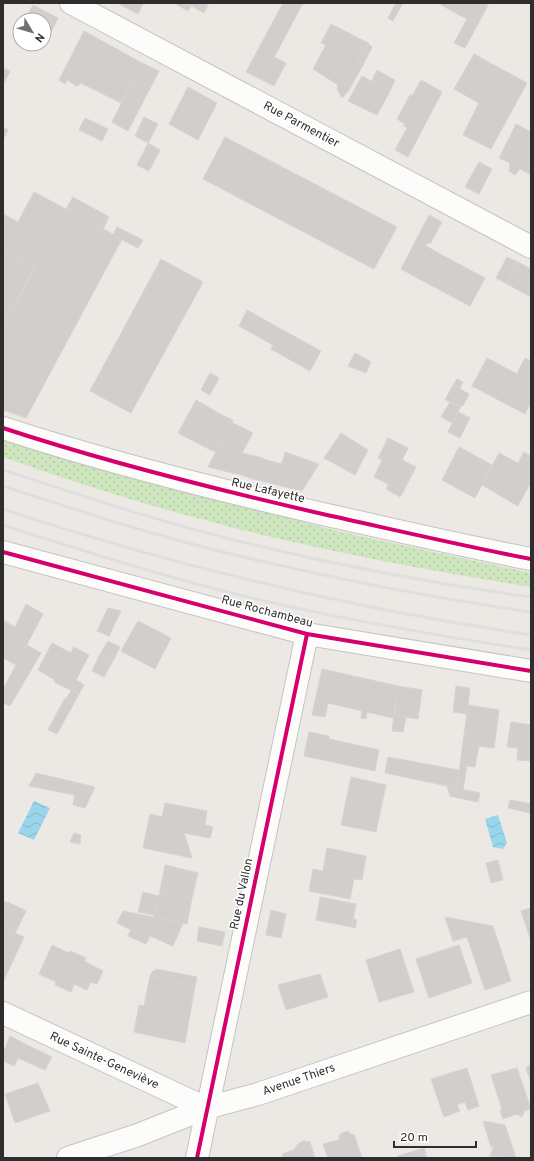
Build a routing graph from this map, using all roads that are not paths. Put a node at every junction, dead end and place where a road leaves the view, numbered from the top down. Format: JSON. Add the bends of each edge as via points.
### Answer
{"nodes":[{"id":1,"x":71,"y":3,"type":"edge"},
{"id":2,"x":531,"y":247,"type":"edge"},
{"id":3,"x":3,"y":428,"type":"edge"},
{"id":4,"x":3,"y":552,"type":"edge"},
{"id":5,"x":531,"y":559,"type":"edge"},
{"id":6,"x":307,"y":634,"type":"junction"},
{"id":7,"x":531,"y":671,"type":"edge"},
{"id":8,"x":531,"y":1002,"type":"edge"},
{"id":9,"x":3,"y":1013,"type":"edge"},
{"id":10,"x":206,"y":1108,"type":"junction"},
{"id":11,"x":68,"y":1158,"type":"edge"},
{"id":12,"x":197,"y":1158,"type":"edge"}],
"edges":[{"from":1,"to":2,"type":"street","name":"Rue Parmentier"},
{"from":3,"to":5,"type":"street","name":"Rue Lafayette","via":[[80,453],[245,496]]},
{"from":4,"to":6,"type":"street","name":"Rue Rochambeau"},
{"from":6,"to":7,"type":"street","name":"Rue Rochambeau"},
{"from":6,"to":10,"type":"street","name":"Rue du Vallon"},
{"from":8,"to":10,"type":"street","name":"Avenue Thiers","via":[[258,1094]]},
{"from":9,"to":10,"type":"street","name":"Rue Sainte-Geneviève"},
{"from":10,"to":11,"type":"street","name":"Avenue Thiers","via":[[138,1135]]},
{"from":10,"to":12,"type":"street","name":"Rue du Vallon"}]}
